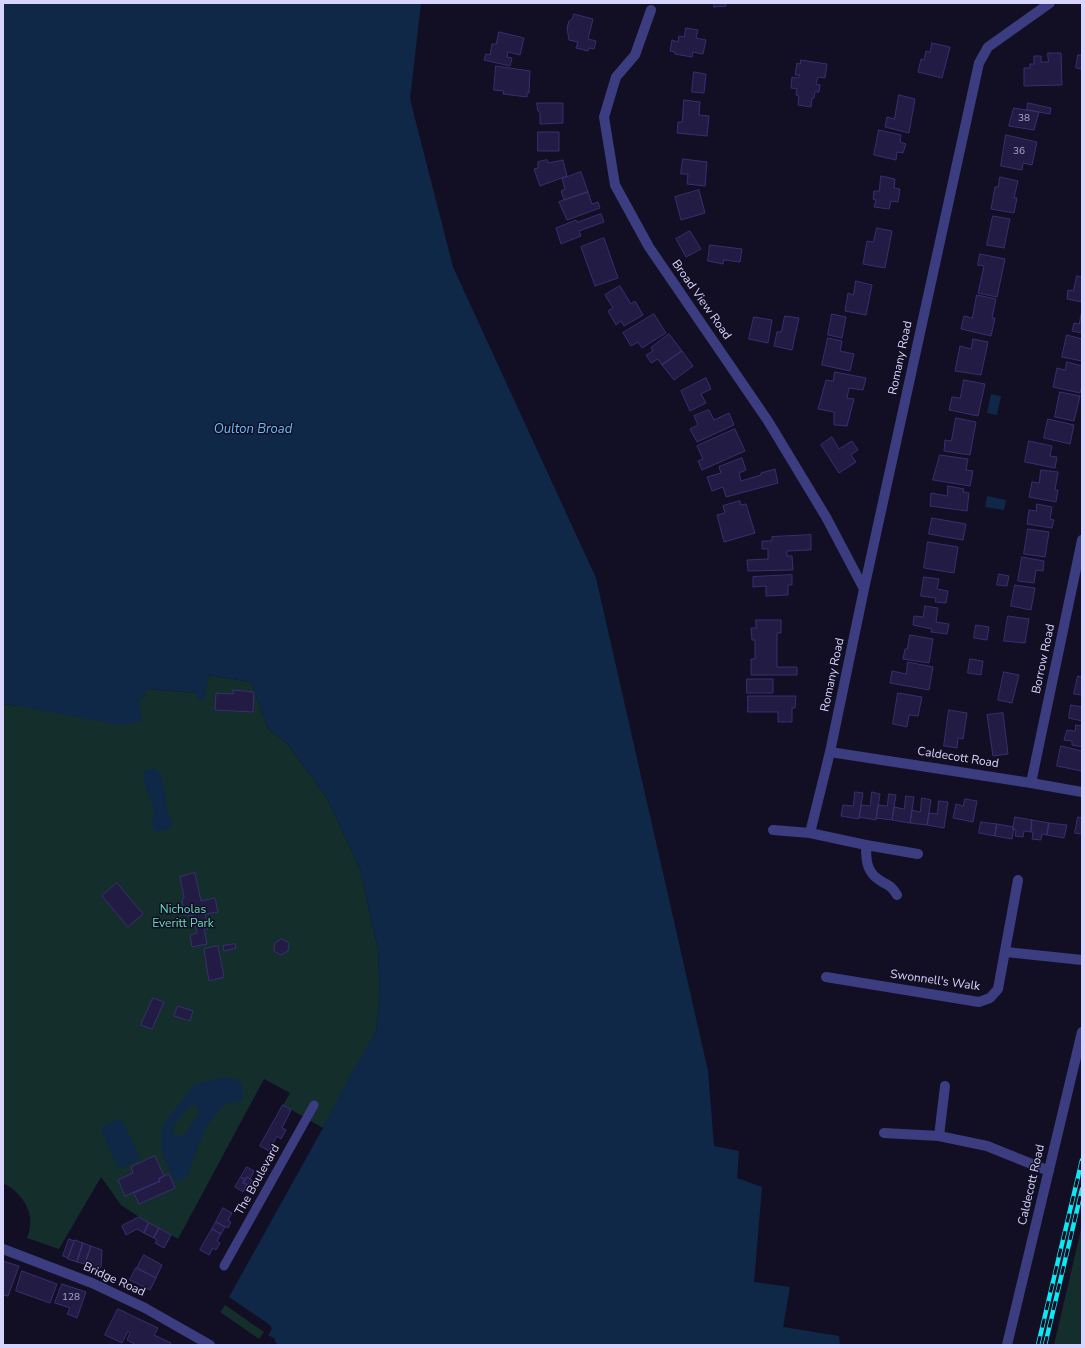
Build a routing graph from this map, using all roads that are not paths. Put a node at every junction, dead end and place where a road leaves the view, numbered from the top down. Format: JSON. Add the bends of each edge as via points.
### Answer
{"nodes":[{"id":1,"x":1050,"y":3,"type":"edge"},
{"id":2,"x":651,"y":10,"type":"dead end"},
{"id":3,"x":1082,"y":540,"type":"edge"},
{"id":4,"x":864,"y":589,"type":"junction"},
{"id":5,"x":830,"y":752,"type":"junction"},
{"id":6,"x":1031,"y":783,"type":"junction"},
{"id":7,"x":1082,"y":792,"type":"edge"},
{"id":8,"x":773,"y":830,"type":"dead end"},
{"id":9,"x":810,"y":833,"type":"junction"},
{"id":10,"x":866,"y":845,"type":"junction"},
{"id":11,"x":918,"y":854,"type":"dead end"},
{"id":12,"x":1018,"y":880,"type":"dead end"},
{"id":13,"x":897,"y":895,"type":"dead end"},
{"id":14,"x":1006,"y":952,"type":"junction"},
{"id":15,"x":1082,"y":960,"type":"edge"},
{"id":16,"x":826,"y":977,"type":"dead end"},
{"id":17,"x":1082,"y":1032,"type":"edge"},
{"id":18,"x":945,"y":1086,"type":"dead end"},
{"id":19,"x":314,"y":1105,"type":"dead end"},
{"id":20,"x":884,"y":1133,"type":"dead end"},
{"id":21,"x":939,"y":1136,"type":"junction"},
{"id":22,"x":1049,"y":1171,"type":"junction"},
{"id":23,"x":3,"y":1249,"type":"edge"},
{"id":24,"x":224,"y":1266,"type":"dead end"},
{"id":25,"x":210,"y":1345,"type":"edge"},
{"id":26,"x":1007,"y":1345,"type":"edge"}],
"edges":[{"from":1,"to":4,"type":"street","name":"Romany Road","via":[[988,47],[979,63]]},
{"from":2,"to":4,"type":"street","name":"Broad View Road","via":[[635,55],[616,77],[604,117],[615,185],[649,247],[772,427],[826,517]]},
{"from":3,"to":6,"type":"street","name":"Borrow Road"},
{"from":4,"to":5,"type":"street","name":"Romany Road"},
{"from":5,"to":6,"type":"street","name":"Caldecott Road"},
{"from":5,"to":9,"type":"street","name":"Romany Road"},
{"from":6,"to":7,"type":"street","name":"Caldecott Road"},
{"from":8,"to":9,"type":"street"},
{"from":9,"to":10,"type":"street"},
{"from":10,"to":11,"type":"street"},
{"from":10,"to":13,"type":"street","via":[[866,860],[871,873],[892,887]]},
{"from":12,"to":14,"type":"street","name":"Swonnell's Walk"},
{"from":14,"to":15,"type":"street"},
{"from":14,"to":16,"type":"street","name":"Swonnell's Walk","via":[[998,989],[990,998],[979,1002]]},
{"from":17,"to":22,"type":"street","name":"Caldecott Road"},
{"from":18,"to":21,"type":"street"},
{"from":19,"to":24,"type":"street","name":"The Boulevard"},
{"from":20,"to":21,"type":"street"},
{"from":21,"to":22,"type":"street","via":[[987,1146]]},
{"from":22,"to":26,"type":"street","name":"Caldecott Road"},
{"from":23,"to":25,"type":"street","name":"Bridge Road","via":[[92,1283],[144,1308]]}]}
